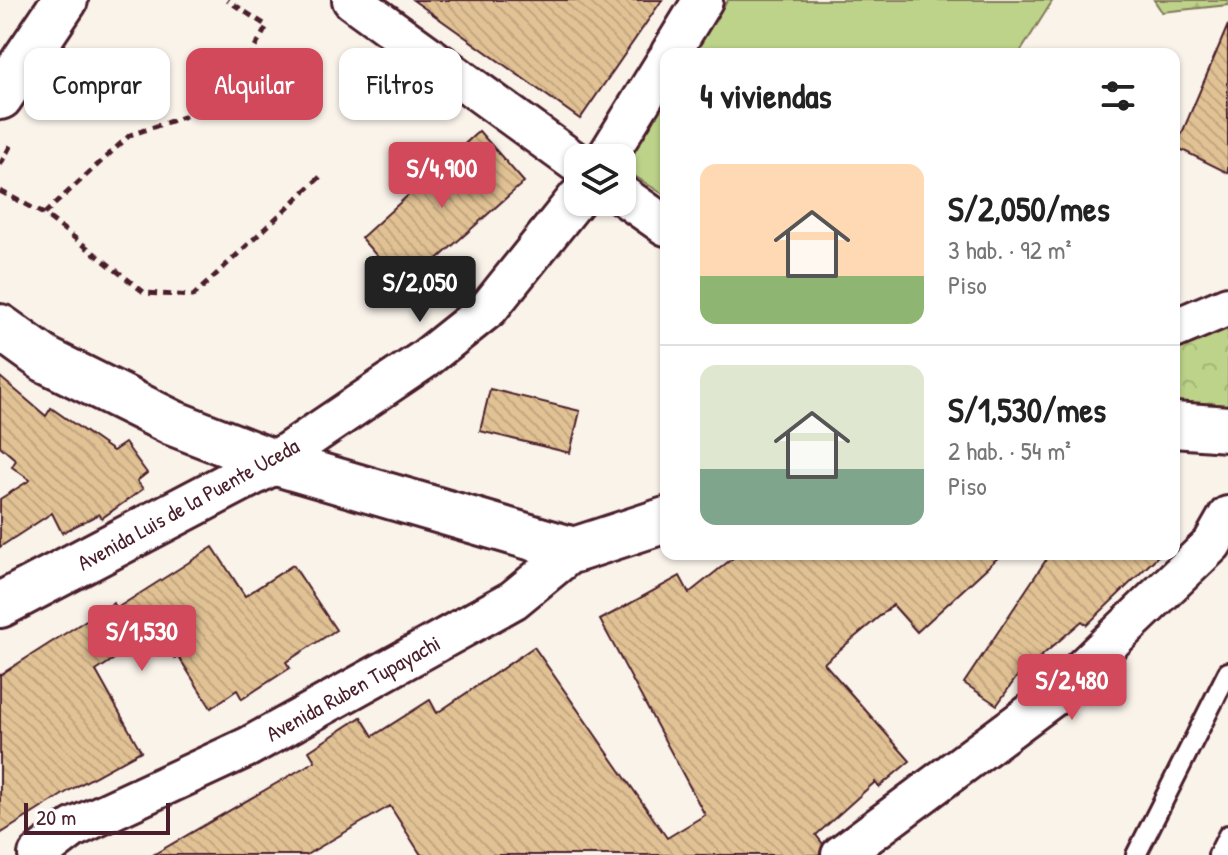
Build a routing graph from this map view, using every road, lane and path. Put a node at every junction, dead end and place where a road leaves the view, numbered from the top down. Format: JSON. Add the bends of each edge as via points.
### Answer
{"nodes":[{"id":1,"x":65,"y":0,"type":"edge"},
{"id":2,"x":227,"y":0,"type":"edge"},
{"id":3,"x":352,"y":0,"type":"edge"},
{"id":4,"x":703,"y":0,"type":"edge"},
{"id":5,"x":674,"y":48,"type":"edge"},
{"id":6,"x":660,"y":71,"type":"edge"},
{"id":7,"x":0,"y":97,"type":"edge"},
{"id":8,"x":615,"y":144,"type":"edge"},
{"id":9,"x":564,"y":154,"type":"edge"},
{"id":10,"x":320,"y":177,"type":"dead end"},
{"id":11,"x":0,"y":191,"type":"edge"},
{"id":12,"x":636,"y":205,"type":"edge"},
{"id":13,"x":44,"y":214,"type":"junction"},
{"id":14,"x":564,"y":214,"type":"edge"},
{"id":15,"x":660,"y":222,"type":"edge"},
{"id":16,"x":1228,"y":306,"type":"edge"},
{"id":17,"x":1180,"y":326,"type":"edge"},
{"id":18,"x":0,"y":327,"type":"edge"},
{"id":19,"x":1180,"y":425,"type":"edge"},
{"id":20,"x":1228,"y":429,"type":"edge"},
{"id":21,"x":273,"y":462,"type":"junction"},
{"id":22,"x":1228,"y":516,"type":"edge"},
{"id":23,"x":660,"y":522,"type":"edge"},
{"id":24,"x":574,"y":550,"type":"junction"},
{"id":25,"x":0,"y":605,"type":"edge"},
{"id":26,"x":1228,"y":672,"type":"edge"},
{"id":27,"x":1228,"y":835,"type":"edge"},
{"id":28,"x":38,"y":855,"type":"edge"},
{"id":29,"x":841,"y":855,"type":"edge"},
{"id":30,"x":1136,"y":855,"type":"edge"},
{"id":31,"x":1218,"y":855,"type":"edge"}],
"edges":[{"from":1,"to":7,"type":"main road"},
{"from":2,"to":13,"type":"path","via":[[267,26],[224,103],[130,135]]},
{"from":3,"to":9,"type":"street"},
{"from":4,"to":5,"type":"street"},
{"from":6,"to":8,"type":"street"},
{"from":10,"to":13,"type":"path","via":[[193,296],[145,293]]},
{"from":11,"to":13,"type":"path"},
{"from":12,"to":15,"type":"street"},
{"from":14,"to":21,"type":"street","name":"Avenida Luis de la Puente Uceda","via":[[489,308],[425,359]]},
{"from":16,"to":17,"type":"street"},
{"from":18,"to":21,"type":"main road","via":[[46,360],[159,416]]},
{"from":19,"to":20,"type":"main road"},
{"from":21,"to":24,"type":"main road"},
{"from":21,"to":25,"type":"main road","name":"Avenida Luis de la Puente Uceda"},
{"from":22,"to":29,"type":"street","via":[[1212,544],[1054,696]]},
{"from":23,"to":24,"type":"main road","name":"Avenida Ruben Tupayachi"},
{"from":24,"to":28,"type":"street","name":"Avenida Ruben Tupayachi","via":[[513,600],[248,747],[73,828]]},
{"from":26,"to":30,"type":"lane"},
{"from":27,"to":31,"type":"lane"}]}
